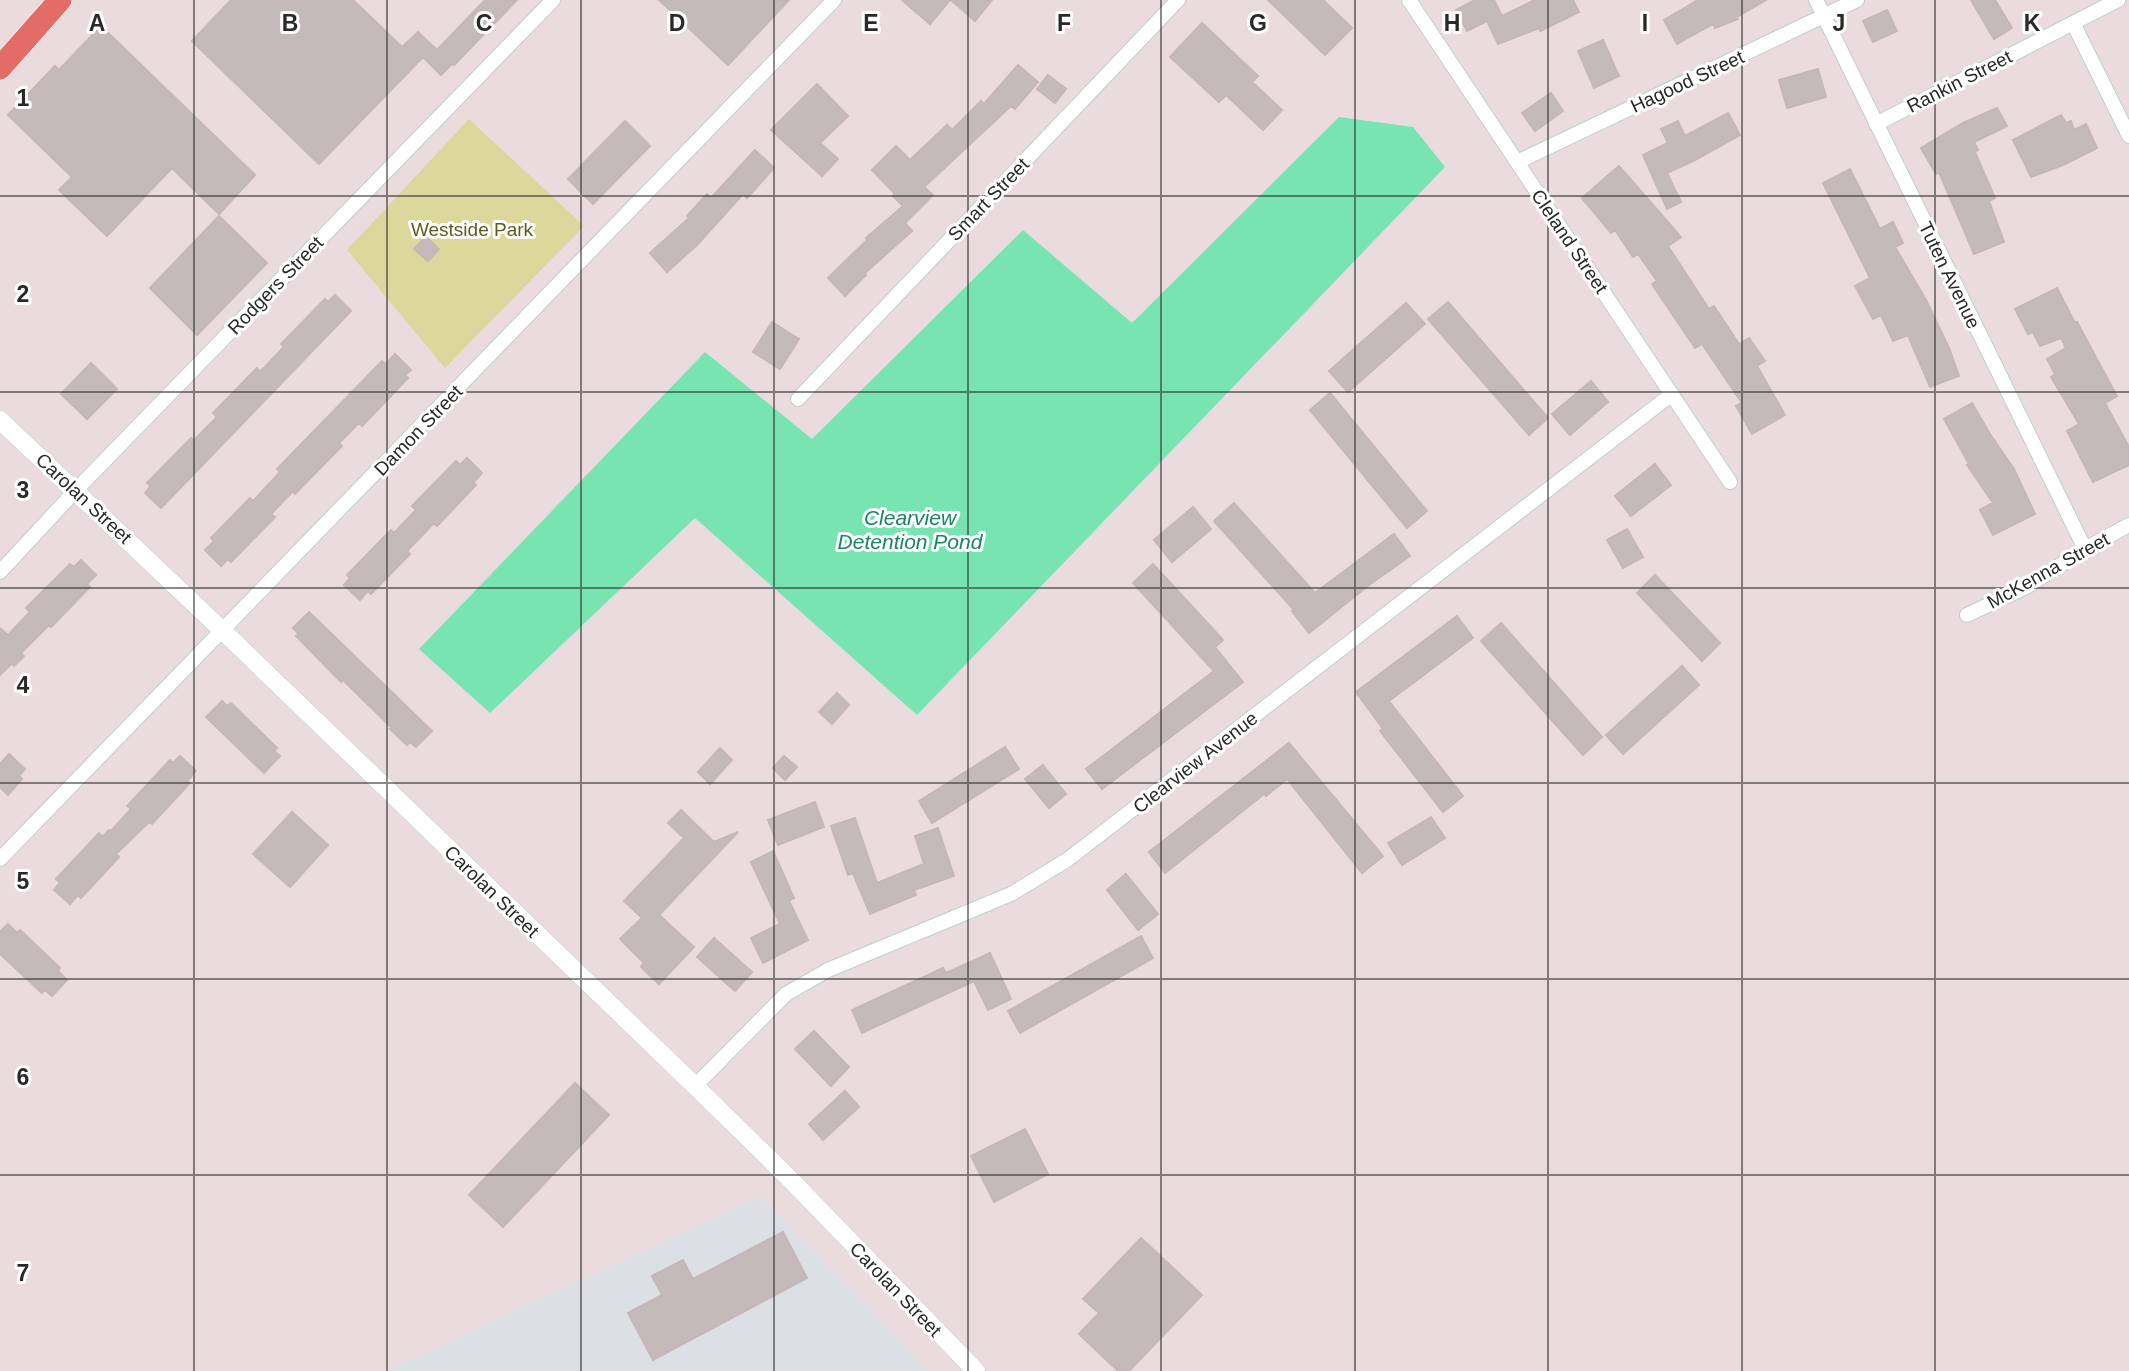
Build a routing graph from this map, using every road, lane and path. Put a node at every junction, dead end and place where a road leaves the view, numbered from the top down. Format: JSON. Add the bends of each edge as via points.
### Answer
{"nodes":[{"id":1,"x":60,"y":0,"type":"edge"},
{"id":2,"x":553,"y":0,"type":"edge"},
{"id":3,"x":834,"y":0,"type":"edge"},
{"id":4,"x":1178,"y":0,"type":"edge"},
{"id":5,"x":1409,"y":0,"type":"edge"},
{"id":6,"x":1816,"y":0,"type":"edge"},
{"id":7,"x":1857,"y":0,"type":"edge"},
{"id":8,"x":2118,"y":0,"type":"edge"},
{"id":9,"x":1824,"y":16,"type":"junction"},
{"id":10,"x":2073,"y":23,"type":"junction"},
{"id":11,"x":0,"y":68,"type":"edge"},
{"id":12,"x":1876,"y":124,"type":"junction"},
{"id":13,"x":2129,"y":136,"type":"edge"},
{"id":14,"x":1517,"y":162,"type":"junction"},
{"id":15,"x":1672,"y":394,"type":"junction"},
{"id":16,"x":799,"y":398,"type":"dead end"},
{"id":17,"x":0,"y":420,"type":"edge"},
{"id":18,"x":1730,"y":482,"type":"dead end"},
{"id":19,"x":76,"y":490,"type":"junction"},
{"id":20,"x":2129,"y":525,"type":"edge"},
{"id":21,"x":2085,"y":549,"type":"junction"},
{"id":22,"x":0,"y":572,"type":"edge"},
{"id":23,"x":1967,"y":615,"type":"dead end"},
{"id":24,"x":223,"y":631,"type":"junction"},
{"id":25,"x":0,"y":859,"type":"edge"},
{"id":26,"x":695,"y":1086,"type":"junction"},
{"id":27,"x":976,"y":1371,"type":"edge"}],
"edges":[{"from":1,"to":11,"type":"main road"},
{"from":2,"to":19,"type":"street","name":"Rodgers Street"},
{"from":3,"to":24,"type":"street","name":"Damon Street"},
{"from":4,"to":16,"type":"street","name":"Smart Street"},
{"from":5,"to":14,"type":"street","name":"Cleland Street"},
{"from":6,"to":9,"type":"street","name":"Tuten Avenue"},
{"from":7,"to":9,"type":"street","name":"Hagood Street"},
{"from":8,"to":10,"type":"street","name":"Rankin Street"},
{"from":9,"to":12,"type":"street","name":"Tuten Avenue"},
{"from":9,"to":14,"type":"street","name":"Hagood Street"},
{"from":10,"to":12,"type":"street","name":"Rankin Street"},
{"from":10,"to":13,"type":"street"},
{"from":12,"to":21,"type":"street","name":"Tuten Avenue"},
{"from":14,"to":15,"type":"street","name":"Cleland Street"},
{"from":15,"to":18,"type":"street","name":"Cleland Street"},
{"from":15,"to":26,"type":"street","name":"Clearview Avenue","via":[[1067,860],[1010,894],[828,970],[786,994]]},
{"from":17,"to":19,"type":"street","name":"Carolan Street"},
{"from":19,"to":22,"type":"street","name":"Rodgers Street"},
{"from":19,"to":24,"type":"street","name":"Carolan Street"},
{"from":20,"to":21,"type":"street","name":"McKenna Street"},
{"from":21,"to":23,"type":"street","name":"McKenna Street","via":[[2028,586]]},
{"from":24,"to":25,"type":"street","name":"Damon Street"},
{"from":24,"to":26,"type":"street","name":"Carolan Street"},
{"from":26,"to":27,"type":"street","name":"Carolan Street"}]}
